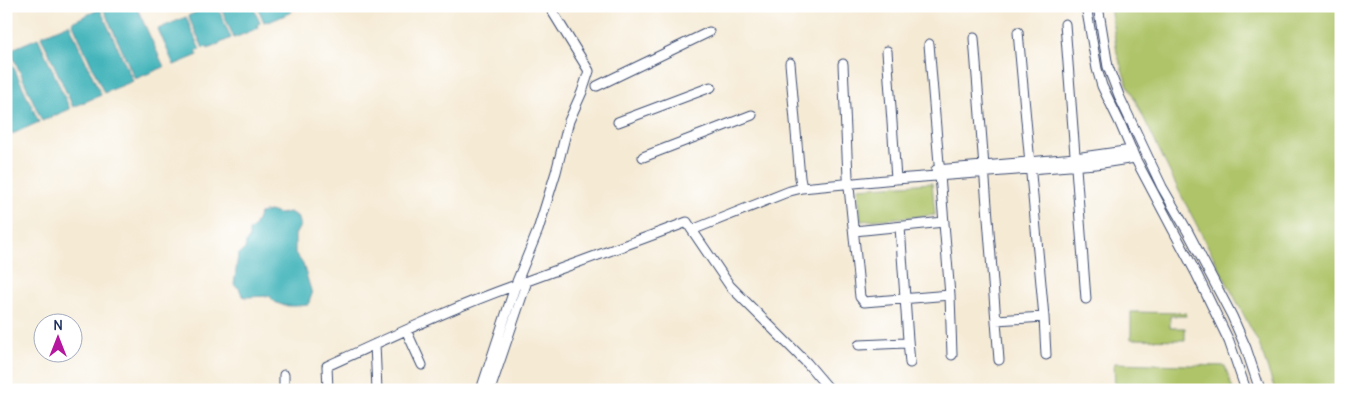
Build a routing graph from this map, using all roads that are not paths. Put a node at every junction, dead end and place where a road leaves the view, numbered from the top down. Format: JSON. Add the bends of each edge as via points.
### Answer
{"nodes":[{"id":1,"x":549,"y":6,"type":"edge"},
{"id":2,"x":1088,"y":6,"type":"edge"},
{"id":3,"x":1098,"y":6,"type":"edge"},
{"id":4,"x":1065,"y":24,"type":"dead end"},
{"id":5,"x":709,"y":32,"type":"dead end"},
{"id":6,"x":1018,"y":32,"type":"dead end"},
{"id":7,"x":974,"y":38,"type":"dead end"},
{"id":8,"x":929,"y":44,"type":"dead end"},
{"id":9,"x":887,"y":51,"type":"dead end"},
{"id":10,"x":790,"y":63,"type":"dead end"},
{"id":11,"x":843,"y":64,"type":"dead end"},
{"id":12,"x":597,"y":86,"type":"dead end"},
{"id":13,"x":711,"y":87,"type":"dead end"},
{"id":14,"x":752,"y":115,"type":"dead end"},
{"id":15,"x":618,"y":122,"type":"dead end"},
{"id":16,"x":1134,"y":154,"type":"junction"},
{"id":17,"x":643,"y":158,"type":"dead end"},
{"id":18,"x":1076,"y":162,"type":"junction"},
{"id":19,"x":1030,"y":165,"type":"junction"},
{"id":20,"x":984,"y":169,"type":"junction"},
{"id":21,"x":939,"y":173,"type":"junction"},
{"id":22,"x":896,"y":176,"type":"junction"},
{"id":23,"x":848,"y":180,"type":"junction"},
{"id":24,"x":802,"y":185,"type":"junction"},
{"id":25,"x":944,"y":222,"type":"junction"},
{"id":26,"x":900,"y":227,"type":"junction"},
{"id":27,"x":692,"y":230,"type":"junction"},
{"id":28,"x":854,"y":231,"type":"junction"},
{"id":29,"x":527,"y":281,"type":"junction"},
{"id":30,"x":516,"y":284,"type":"junction"},
{"id":31,"x":950,"y":295,"type":"junction"},
{"id":32,"x":906,"y":298,"type":"junction"},
{"id":33,"x":1086,"y":299,"type":"dead end"},
{"id":34,"x":1044,"y":316,"type":"junction"},
{"id":35,"x":996,"y":320,"type":"junction"},
{"id":36,"x":406,"y":330,"type":"junction"},
{"id":37,"x":908,"y":340,"type":"junction"},
{"id":38,"x":375,"y":344,"type":"junction"},
{"id":39,"x":859,"y":345,"type":"dead end"},
{"id":40,"x":952,"y":355,"type":"dead end"},
{"id":41,"x":1046,"y":355,"type":"dead end"},
{"id":42,"x":999,"y":360,"type":"dead end"},
{"id":43,"x":910,"y":364,"type":"dead end"},
{"id":44,"x":422,"y":365,"type":"dead end"},
{"id":45,"x":284,"y":375,"type":"dead end"},
{"id":46,"x":284,"y":390,"type":"edge"},
{"id":47,"x":328,"y":390,"type":"edge"},
{"id":48,"x":376,"y":390,"type":"edge"},
{"id":49,"x":481,"y":390,"type":"edge"},
{"id":50,"x":490,"y":390,"type":"edge"},
{"id":51,"x":830,"y":390,"type":"edge"},
{"id":52,"x":1246,"y":390,"type":"edge"},
{"id":53,"x":1260,"y":390,"type":"edge"}],
"edges":[{"from":1,"to":30,"type":"street","via":[[589,72],[569,121],[538,230]]},
{"from":2,"to":16,"type":"street","via":[[1102,86]]},
{"from":3,"to":53,"type":"street","via":[[1108,67],[1120,98],[1162,186],[1232,316]]},
{"from":4,"to":18,"type":"street"},
{"from":5,"to":12,"type":"street"},
{"from":6,"to":19,"type":"street"},
{"from":7,"to":20,"type":"street"},
{"from":8,"to":21,"type":"street"},
{"from":9,"to":22,"type":"street"},
{"from":10,"to":24,"type":"street"},
{"from":11,"to":23,"type":"street"},
{"from":13,"to":15,"type":"street"},
{"from":14,"to":17,"type":"street"},
{"from":16,"to":18,"type":"street"},
{"from":16,"to":52,"type":"street","via":[[1229,341]]},
{"from":18,"to":19,"type":"street"},
{"from":18,"to":33,"type":"street"},
{"from":19,"to":20,"type":"street"},
{"from":19,"to":34,"type":"street"},
{"from":20,"to":21,"type":"street"},
{"from":20,"to":35,"type":"street"},
{"from":21,"to":22,"type":"street"},
{"from":21,"to":25,"type":"street"},
{"from":22,"to":23,"type":"street"},
{"from":23,"to":24,"type":"street"},
{"from":23,"to":28,"type":"street"},
{"from":24,"to":27,"type":"street"},
{"from":25,"to":26,"type":"street"},
{"from":25,"to":31,"type":"street"},
{"from":26,"to":28,"type":"street"},
{"from":26,"to":32,"type":"street"},
{"from":27,"to":29,"type":"street","via":[[687,222]]},
{"from":27,"to":51,"type":"street","via":[[730,286]]},
{"from":28,"to":32,"type":"street","via":[[860,297],[864,302]]},
{"from":29,"to":30,"type":"street"},
{"from":29,"to":50,"type":"street"},
{"from":30,"to":36,"type":"street"},
{"from":30,"to":49,"type":"street"},
{"from":31,"to":32,"type":"street"},
{"from":31,"to":40,"type":"street"},
{"from":32,"to":37,"type":"street"},
{"from":34,"to":35,"type":"street"},
{"from":34,"to":41,"type":"street"},
{"from":35,"to":42,"type":"street"},
{"from":36,"to":38,"type":"street"},
{"from":36,"to":44,"type":"street"},
{"from":37,"to":39,"type":"street","via":[[906,343]]},
{"from":37,"to":43,"type":"street"},
{"from":38,"to":47,"type":"street","via":[[327,366]]},
{"from":38,"to":48,"type":"street"},
{"from":45,"to":46,"type":"street"}]}
